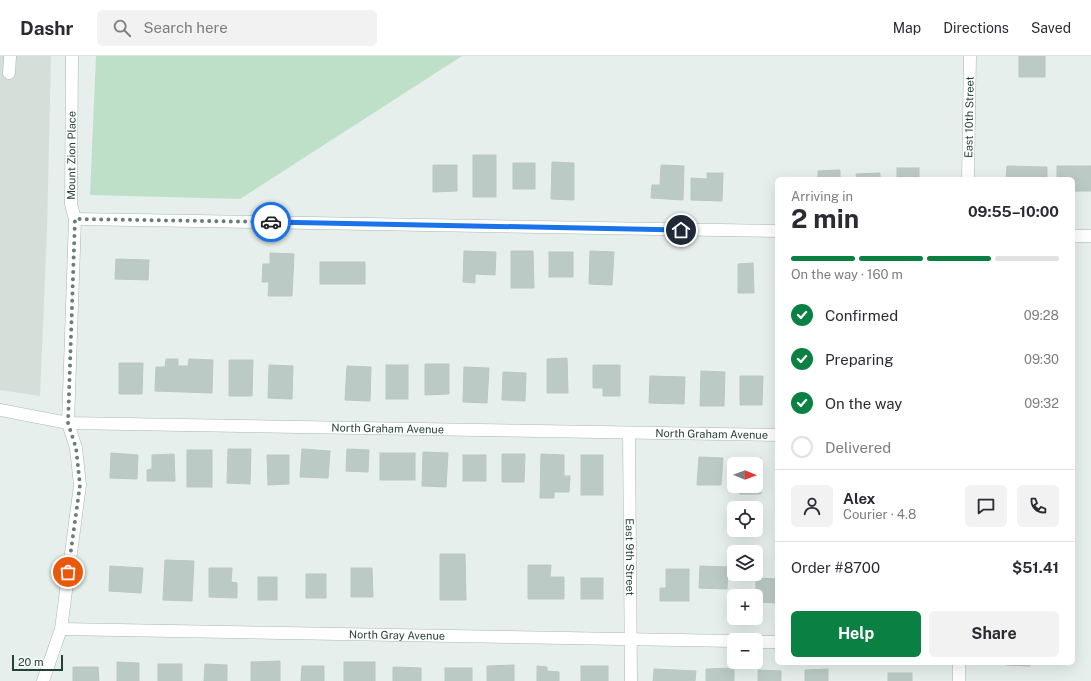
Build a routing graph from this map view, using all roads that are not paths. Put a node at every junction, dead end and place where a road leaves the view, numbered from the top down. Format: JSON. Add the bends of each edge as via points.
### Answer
{"nodes":[{"id":1,"x":10,"y":56,"type":"edge"},
{"id":2,"x":72,"y":56,"type":"edge"},
{"id":3,"x":970,"y":56,"type":"edge"},
{"id":4,"x":9,"y":73,"type":"dead end"},
{"id":5,"x":968,"y":177,"type":"edge"},
{"id":6,"x":75,"y":219,"type":"junction"},
{"id":7,"x":775,"y":231,"type":"edge"},
{"id":8,"x":1075,"y":236,"type":"edge"},
{"id":9,"x":1091,"y":236,"type":"edge"},
{"id":10,"x":0,"y":410,"type":"edge"},
{"id":11,"x":68,"y":423,"type":"junction"},
{"id":12,"x":629,"y":432,"type":"junction"},
{"id":13,"x":775,"y":435,"type":"edge"},
{"id":14,"x":61,"y":629,"type":"junction"},
{"id":15,"x":632,"y":640,"type":"junction"},
{"id":16,"x":727,"y":641,"type":"edge"},
{"id":17,"x":763,"y":642,"type":"edge"},
{"id":18,"x":775,"y":642,"type":"edge"},
{"id":19,"x":959,"y":665,"type":"edge"},
{"id":20,"x":44,"y":681,"type":"edge"},
{"id":21,"x":632,"y":681,"type":"edge"},
{"id":22,"x":959,"y":681,"type":"edge"}],
"edges":[{"from":1,"to":4,"type":"street"},
{"from":2,"to":6,"type":"street","name":"Mount Zion Place","via":[[71,204]]},
{"from":3,"to":5,"type":"street","name":"East 10th Street"},
{"from":6,"to":7,"type":"street"},
{"from":6,"to":11,"type":"street","name":"Mount Zion Place"},
{"from":8,"to":9,"type":"street"},
{"from":10,"to":11,"type":"street","name":"North Graham Avenue"},
{"from":11,"to":12,"type":"street","name":"North Graham Avenue"},
{"from":11,"to":14,"type":"street","name":"Mount Zion Place","via":[[76,448],[80,485]]},
{"from":12,"to":13,"type":"street","name":"North Graham Avenue"},
{"from":12,"to":15,"type":"street","name":"East 9th Street"},
{"from":14,"to":15,"type":"street","name":"North Gray Avenue"},
{"from":14,"to":20,"type":"street","name":"Mount Zion Place"},
{"from":15,"to":16,"type":"street","name":"North Gray Avenue"},
{"from":15,"to":21,"type":"street","name":"East 9th Street"},
{"from":17,"to":18,"type":"street"},
{"from":19,"to":22,"type":"street"}]}
